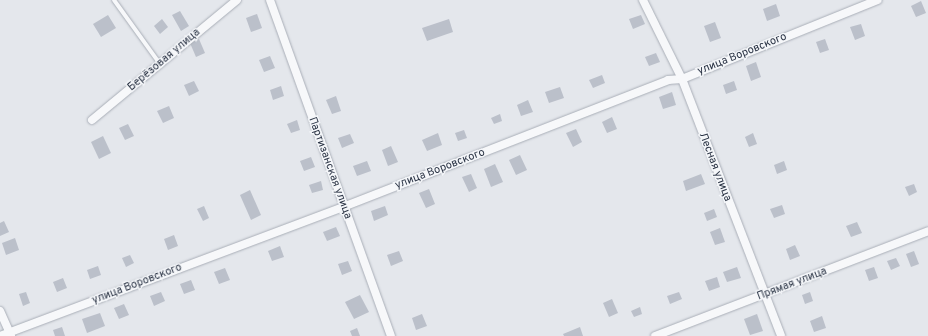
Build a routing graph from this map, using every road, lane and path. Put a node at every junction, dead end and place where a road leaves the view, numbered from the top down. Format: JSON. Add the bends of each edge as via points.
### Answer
{"nodes":[{"id":1,"x":114,"y":0,"type":"edge"},
{"id":2,"x":237,"y":0,"type":"edge"},
{"id":3,"x":270,"y":0,"type":"edge"},
{"id":4,"x":643,"y":0,"type":"edge"},
{"id":5,"x":878,"y":0,"type":"edge"},
{"id":6,"x":160,"y":64,"type":"junction"},
{"id":7,"x":682,"y":79,"type":"junction"},
{"id":8,"x":92,"y":120,"type":"dead end"},
{"id":9,"x":343,"y":207,"type":"junction"},
{"id":10,"x":928,"y":231,"type":"edge"},
{"id":11,"x":763,"y":295,"type":"junction"},
{"id":12,"x":0,"y":311,"type":"edge"},
{"id":13,"x":10,"y":334,"type":"edge"},
{"id":14,"x":0,"y":336,"type":"edge"},
{"id":15,"x":391,"y":336,"type":"edge"},
{"id":16,"x":655,"y":336,"type":"edge"},
{"id":17,"x":781,"y":336,"type":"edge"}],
"edges":[{"from":1,"to":6,"type":"lane"},
{"from":2,"to":6,"type":"street","name":"Берёзовая улица"},
{"from":3,"to":9,"type":"street","name":"Партизанская улица"},
{"from":4,"to":7,"type":"street","name":"Лесная улица"},
{"from":5,"to":7,"type":"street","name":"улица Воровского"},
{"from":6,"to":8,"type":"street","name":"Берёзовая улица"},
{"from":7,"to":9,"type":"street","name":"улица Воровского","via":[[668,80]]},
{"from":7,"to":11,"type":"street","name":"Лесная улица"},
{"from":9,"to":13,"type":"street","name":"улица Воровского"},
{"from":9,"to":15,"type":"street","name":"Партизанская улица"},
{"from":10,"to":11,"type":"street","name":"Прямая улица"},
{"from":11,"to":16,"type":"street","name":"Прямая улица"},
{"from":11,"to":17,"type":"street","name":"Лесная улица"},
{"from":12,"to":13,"type":"street"},
{"from":13,"to":14,"type":"street","name":"улица Воровского"}]}
